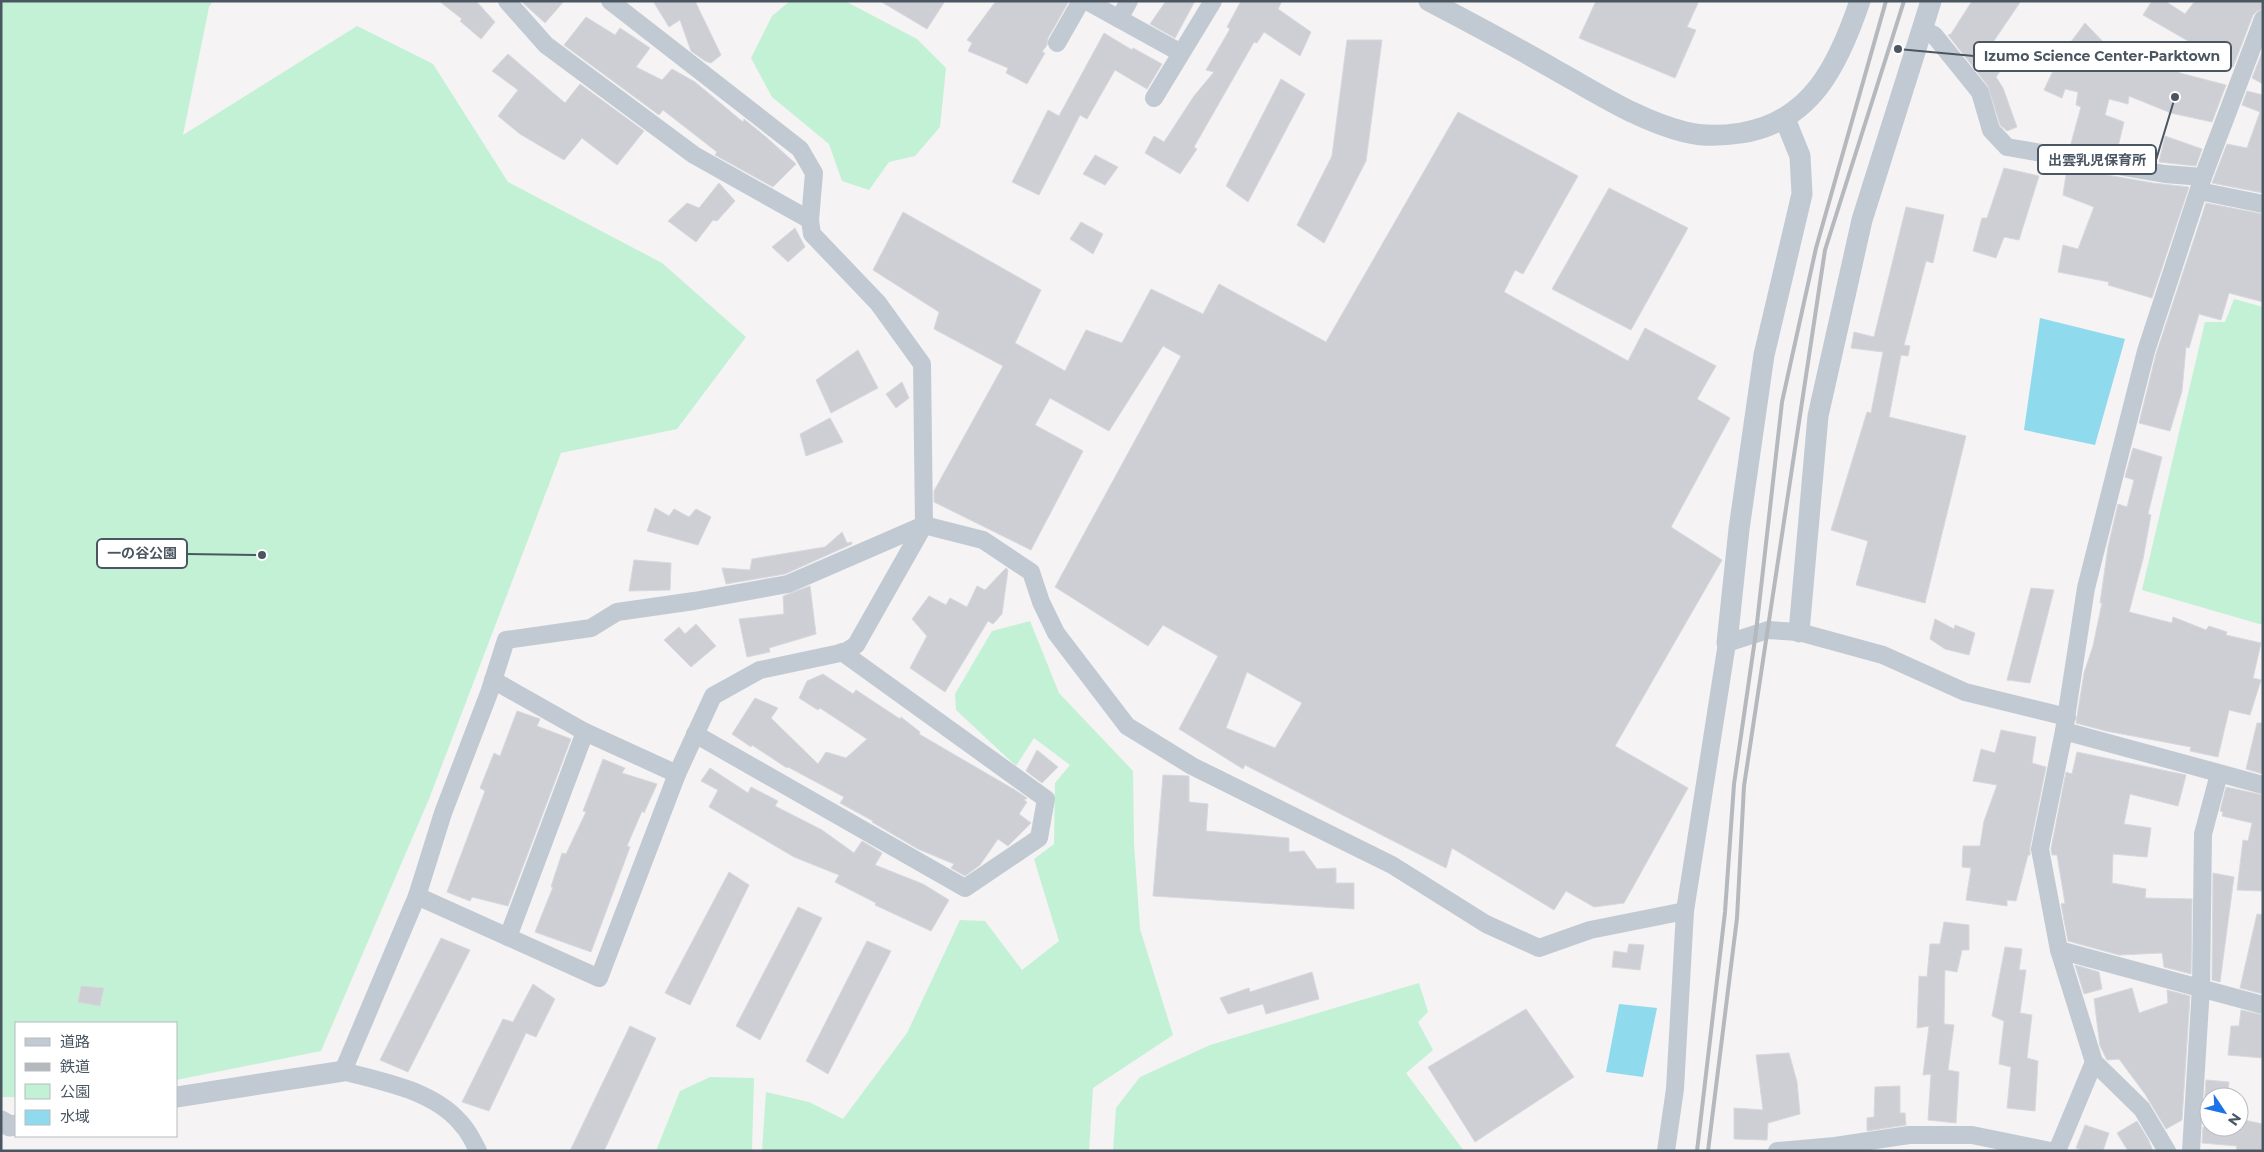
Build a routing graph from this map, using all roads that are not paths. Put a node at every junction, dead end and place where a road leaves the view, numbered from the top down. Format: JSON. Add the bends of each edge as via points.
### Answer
{"nodes":[{"id":1,"x":507,"y":1,"type":"edge"},
{"id":2,"x":610,"y":1,"type":"edge"},
{"id":3,"x":1081,"y":1,"type":"edge"},
{"id":4,"x":1087,"y":1,"type":"edge"},
{"id":5,"x":1129,"y":1,"type":"edge"},
{"id":6,"x":1213,"y":1,"type":"edge"},
{"id":7,"x":1430,"y":1,"type":"edge"},
{"id":8,"x":1860,"y":1,"type":"edge"},
{"id":9,"x":1931,"y":1,"type":"edge"},
{"id":10,"x":1119,"y":19,"type":"junction"},
{"id":11,"x":2262,"y":22,"type":"edge"},
{"id":12,"x":1922,"y":29,"type":"junction"},
{"id":13,"x":1057,"y":43,"type":"dead end"},
{"id":14,"x":1181,"y":53,"type":"junction"},
{"id":15,"x":1154,"y":98,"type":"dead end"},
{"id":16,"x":1785,"y":120,"type":"junction"},
{"id":17,"x":2201,"y":184,"type":"junction"},
{"id":18,"x":2263,"y":204,"type":"edge"},
{"id":19,"x":810,"y":220,"type":"junction"},
{"id":20,"x":924,"y":525,"type":"junction"},
{"id":21,"x":1799,"y":632,"type":"junction"},
{"id":22,"x":1726,"y":643,"type":"junction"},
{"id":23,"x":842,"y":652,"type":"junction"},
{"id":24,"x":493,"y":680,"type":"junction"},
{"id":25,"x":2066,"y":724,"type":"junction"},
{"id":26,"x":585,"y":732,"type":"junction"},
{"id":27,"x":695,"y":734,"type":"junction"},
{"id":28,"x":677,"y":774,"type":"junction"},
{"id":29,"x":2219,"y":774,"type":"junction"},
{"id":30,"x":2263,"y":785,"type":"edge"},
{"id":31,"x":417,"y":896,"type":"junction"},
{"id":32,"x":1684,"y":911,"type":"junction"},
{"id":33,"x":508,"y":937,"type":"junction"},
{"id":34,"x":2059,"y":950,"type":"junction"},
{"id":35,"x":2201,"y":988,"type":"junction"},
{"id":36,"x":2263,"y":1005,"type":"edge"},
{"id":37,"x":2094,"y":1062,"type":"junction"},
{"id":38,"x":342,"y":1071,"type":"junction"},
{"id":39,"x":178,"y":1097,"type":"edge"},
{"id":40,"x":1,"y":1121,"type":"edge"},
{"id":41,"x":15,"y":1125,"type":"edge"},
{"id":42,"x":478,"y":1151,"type":"edge"},
{"id":43,"x":1666,"y":1151,"type":"edge"},
{"id":44,"x":1777,"y":1151,"type":"edge"},
{"id":45,"x":2050,"y":1151,"type":"edge"},
{"id":46,"x":2057,"y":1151,"type":"edge"},
{"id":47,"x":2167,"y":1151,"type":"edge"},
{"id":48,"x":2191,"y":1151,"type":"edge"}],
"edges":[{"from":1,"to":19,"type":"street","via":[[546,45],[694,155]]},
{"from":2,"to":19,"type":"street","via":[[800,149],[814,173]]},
{"from":3,"to":13,"type":"street"},
{"from":4,"to":10,"type":"street"},
{"from":5,"to":10,"type":"street"},
{"from":6,"to":14,"type":"street"},
{"from":7,"to":16,"type":"street","via":[[1638,115],[1685,132],[1717,137],[1757,130]]},
{"from":8,"to":16,"type":"street","via":[[1846,43],[1821,83]]},
{"from":9,"to":12,"type":"street"},
{"from":10,"to":14,"type":"street"},
{"from":11,"to":17,"type":"street"},
{"from":12,"to":17,"type":"street","via":[[1934,35],[1980,92],[1991,130],[2007,147],[2165,174]]},
{"from":12,"to":21,"type":"street","via":[[1862,220],[1818,416]]},
{"from":14,"to":15,"type":"street"},
{"from":16,"to":22,"type":"street","via":[[1800,156],[1802,194],[1764,356]]},
{"from":17,"to":18,"type":"street"},
{"from":17,"to":25,"type":"street","via":[[2146,351],[2086,588]]},
{"from":19,"to":20,"type":"street","via":[[812,234],[878,303],[922,364]]},
{"from":20,"to":23,"type":"street","via":[[856,645]]},
{"from":20,"to":24,"type":"street","via":[[788,584],[617,612],[591,628],[506,640]]},
{"from":20,"to":32,"type":"street","via":[[983,540],[1031,572],[1056,633],[1127,726],[1192,766],[1392,864],[1486,924],[1539,948],[1590,930]]},
{"from":21,"to":22,"type":"street","via":[[1768,630]]},
{"from":21,"to":25,"type":"street","via":[[1883,655],[1965,692]]},
{"from":22,"to":32,"type":"street"},
{"from":23,"to":27,"type":"street","via":[[760,670],[713,696]]},
{"from":23,"to":27,"type":"street","via":[[1046,799],[1039,838],[965,888]]},
{"from":24,"to":26,"type":"street"},
{"from":24,"to":31,"type":"street","via":[[443,813]]},
{"from":25,"to":29,"type":"street"},
{"from":25,"to":34,"type":"street","via":[[2040,849]]},
{"from":26,"to":28,"type":"street"},
{"from":26,"to":33,"type":"street"},
{"from":27,"to":28,"type":"street"},
{"from":28,"to":33,"type":"street","via":[[599,978]]},
{"from":29,"to":30,"type":"street"},
{"from":29,"to":35,"type":"street","via":[[2203,834]]},
{"from":31,"to":33,"type":"street"},
{"from":31,"to":38,"type":"street"},
{"from":32,"to":43,"type":"street","via":[[1675,1089]]},
{"from":34,"to":35,"type":"street"},
{"from":34,"to":37,"type":"street"},
{"from":35,"to":36,"type":"street"},
{"from":35,"to":48,"type":"street"},
{"from":37,"to":46,"type":"street"},
{"from":37,"to":47,"type":"street","via":[[2142,1109]]},
{"from":38,"to":39,"type":"street"},
{"from":38,"to":42,"type":"street","via":[[410,1090],[440,1104],[464,1127]]},
{"from":40,"to":41,"type":"street"},
{"from":44,"to":45,"type":"street","via":[[1909,1135],[1972,1134]]}]}
